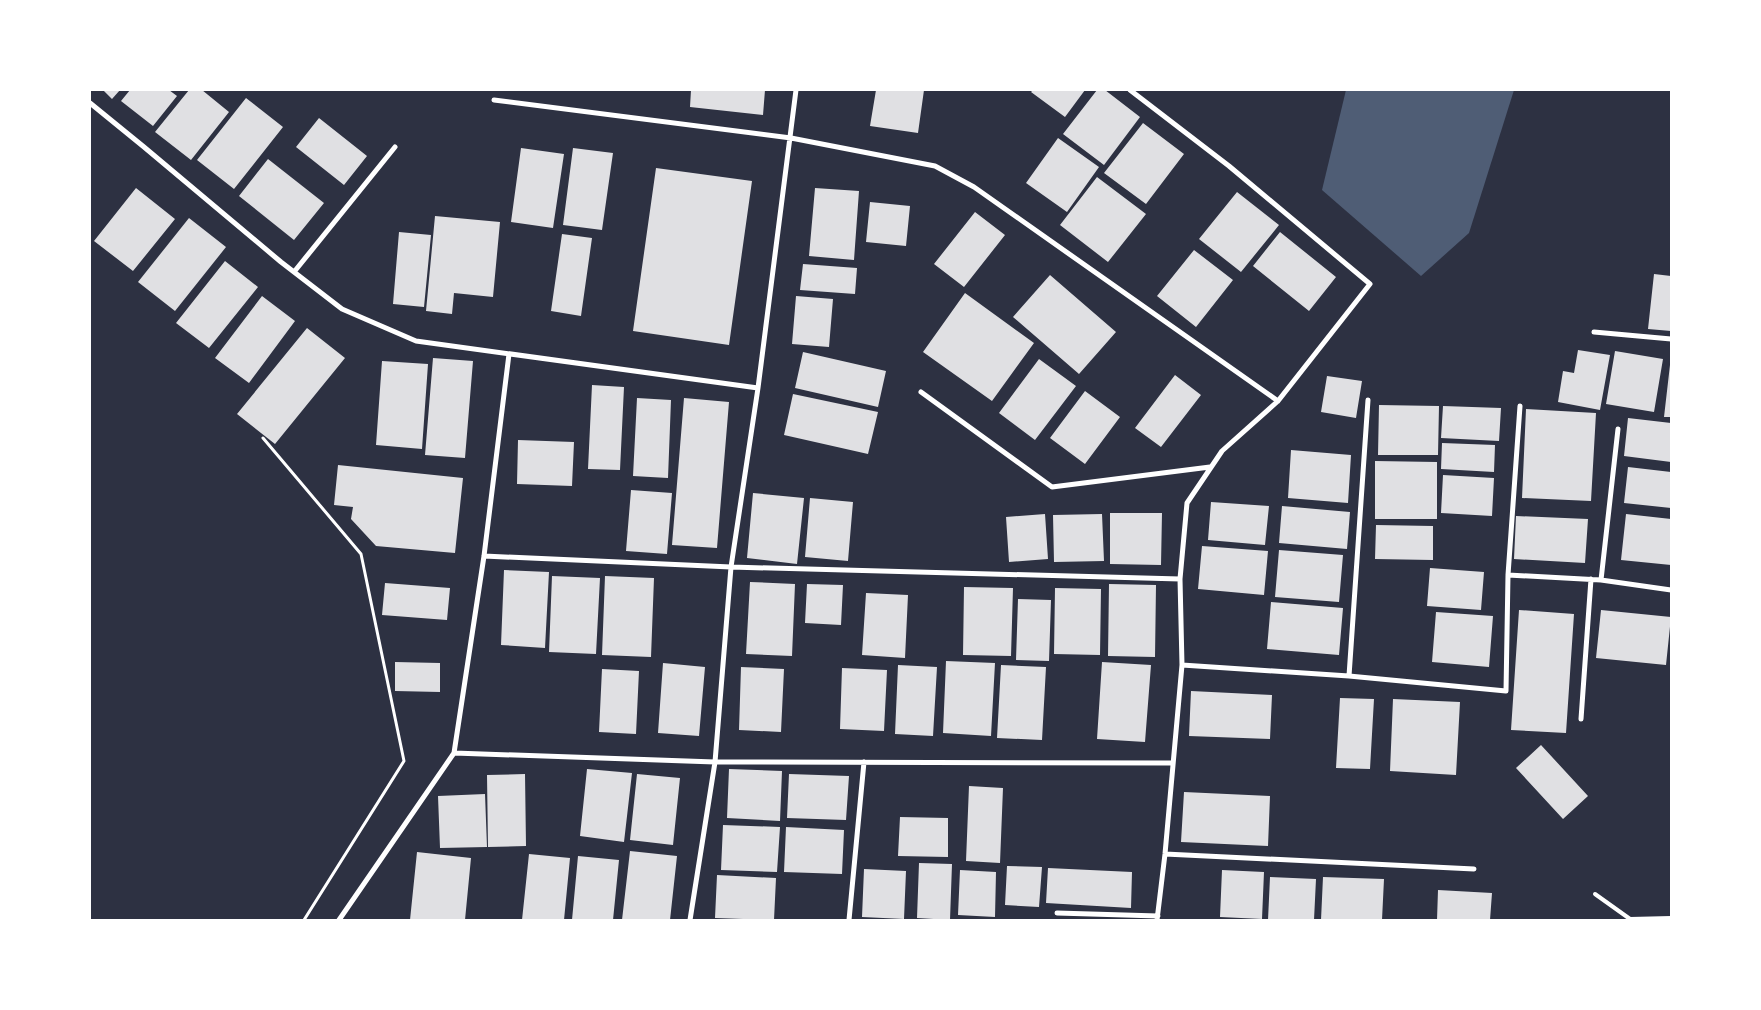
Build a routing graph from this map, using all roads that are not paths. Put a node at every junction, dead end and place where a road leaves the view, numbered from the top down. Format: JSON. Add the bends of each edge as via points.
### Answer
{"nodes":[{"id":1,"x":796,"y":90,"type":"edge"},
{"id":2,"x":1130,"y":90,"type":"edge"},
{"id":3,"x":494,"y":100,"type":"dead end"},
{"id":4,"x":90,"y":104,"type":"edge"},
{"id":5,"x":791,"y":138,"type":"junction"},
{"id":6,"x":395,"y":147,"type":"dead end"},
{"id":7,"x":294,"y":272,"type":"junction"},
{"id":8,"x":1594,"y":332,"type":"dead end"},
{"id":9,"x":1671,"y":339,"type":"edge"},
{"id":10,"x":509,"y":354,"type":"junction"},
{"id":11,"x":758,"y":388,"type":"junction"},
{"id":12,"x":921,"y":392,"type":"dead end"},
{"id":13,"x":1368,"y":400,"type":"dead end"},
{"id":14,"x":1278,"y":402,"type":"junction"},
{"id":15,"x":1520,"y":406,"type":"dead end"},
{"id":16,"x":1618,"y":429,"type":"dead end"},
{"id":17,"x":1210,"y":467,"type":"junction"},
{"id":18,"x":484,"y":556,"type":"junction"},
{"id":19,"x":731,"y":567,"type":"junction"},
{"id":20,"x":1508,"y":575,"type":"junction"},
{"id":21,"x":1180,"y":579,"type":"junction"},
{"id":22,"x":1591,"y":579,"type":"junction"},
{"id":23,"x":1602,"y":580,"type":"junction"},
{"id":24,"x":1671,"y":590,"type":"edge"},
{"id":25,"x":1182,"y":665,"type":"junction"},
{"id":26,"x":1349,"y":676,"type":"junction"},
{"id":27,"x":1581,"y":719,"type":"dead end"},
{"id":28,"x":454,"y":753,"type":"junction"},
{"id":29,"x":715,"y":762,"type":"junction"},
{"id":30,"x":864,"y":762,"type":"junction"},
{"id":31,"x":1172,"y":763,"type":"junction"},
{"id":32,"x":1165,"y":854,"type":"junction"},
{"id":33,"x":1474,"y":869,"type":"dead end"},
{"id":34,"x":1595,"y":894,"type":"dead end"},
{"id":35,"x":1058,"y":913,"type":"dead end"},
{"id":36,"x":1157,"y":918,"type":"edge"},
{"id":37,"x":1671,"y":918,"type":"edge"},
{"id":38,"x":339,"y":920,"type":"edge"},
{"id":39,"x":690,"y":920,"type":"edge"},
{"id":40,"x":849,"y":920,"type":"edge"},
{"id":41,"x":1630,"y":920,"type":"edge"}],
"edges":[{"from":1,"to":5,"type":"street"},
{"from":2,"to":14,"type":"street","via":[[1230,166],[1370,284]]},
{"from":3,"to":5,"type":"street"},
{"from":4,"to":7,"type":"street"},
{"from":5,"to":11,"type":"street"},
{"from":5,"to":14,"type":"street","via":[[935,166],[966,183]]},
{"from":6,"to":7,"type":"street"},
{"from":7,"to":10,"type":"street","via":[[342,309],[416,340]]},
{"from":8,"to":9,"type":"street"},
{"from":10,"to":11,"type":"street"},
{"from":10,"to":18,"type":"street"},
{"from":11,"to":19,"type":"street"},
{"from":12,"to":17,"type":"street","via":[[1052,487]]},
{"from":13,"to":26,"type":"street"},
{"from":14,"to":17,"type":"street","via":[[1222,451]]},
{"from":15,"to":20,"type":"street"},
{"from":16,"to":23,"type":"street"},
{"from":17,"to":21,"type":"street","via":[[1187,503]]},
{"from":18,"to":19,"type":"street"},
{"from":18,"to":28,"type":"street"},
{"from":19,"to":21,"type":"street"},
{"from":19,"to":29,"type":"street"},
{"from":20,"to":22,"type":"street"},
{"from":20,"to":26,"type":"street","via":[[1506,690]]},
{"from":21,"to":25,"type":"street"},
{"from":22,"to":23,"type":"street"},
{"from":22,"to":27,"type":"street"},
{"from":23,"to":24,"type":"street"},
{"from":25,"to":26,"type":"street"},
{"from":25,"to":31,"type":"street"},
{"from":28,"to":29,"type":"street"},
{"from":28,"to":38,"type":"street"},
{"from":29,"to":30,"type":"street"},
{"from":29,"to":39,"type":"street"},
{"from":30,"to":31,"type":"street"},
{"from":30,"to":40,"type":"street"},
{"from":31,"to":32,"type":"street"},
{"from":32,"to":33,"type":"street"},
{"from":32,"to":36,"type":"street"},
{"from":34,"to":41,"type":"lane"},
{"from":35,"to":36,"type":"street"},
{"from":37,"to":41,"type":"lane"}]}
